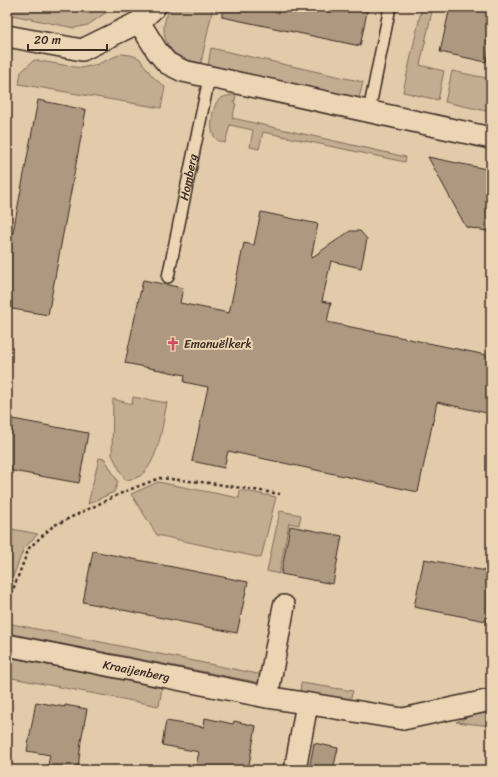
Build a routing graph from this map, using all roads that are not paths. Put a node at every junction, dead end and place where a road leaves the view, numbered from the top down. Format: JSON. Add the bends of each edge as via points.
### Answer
{"nodes":[{"id":1,"x":155,"y":7,"type":"edge"},
{"id":2,"x":390,"y":7,"type":"edge"},
{"id":3,"x":139,"y":22,"type":"junction"},
{"id":4,"x":8,"y":41,"type":"edge"},
{"id":5,"x":209,"y":78,"type":"junction"},
{"id":6,"x":368,"y":111,"type":"junction"},
{"id":7,"x":491,"y":138,"type":"edge"},
{"id":8,"x":168,"y":277,"type":"dead end"},
{"id":9,"x":284,"y":606,"type":"dead end"},
{"id":10,"x":7,"y":645,"type":"edge"},
{"id":11,"x":266,"y":697,"type":"junction"},
{"id":12,"x":491,"y":700,"type":"edge"},
{"id":13,"x":307,"y":704,"type":"junction"},
{"id":14,"x":295,"y":770,"type":"edge"}],
"edges":[{"from":1,"to":3,"type":"street"},
{"from":2,"to":6,"type":"lane"},
{"from":3,"to":4,"type":"street","via":[[82,50]]},
{"from":3,"to":5,"type":"street","via":[[167,63],[183,71]]},
{"from":5,"to":6,"type":"street"},
{"from":5,"to":8,"type":"lane","name":"Homberg"},
{"from":6,"to":7,"type":"street"},
{"from":9,"to":11,"type":"street"},
{"from":10,"to":11,"type":"street","name":"Kraaijenberg"},
{"from":11,"to":13,"type":"street","name":"Kraaijenberg"},
{"from":12,"to":13,"type":"street","name":"Kraaijenberg","via":[[403,719]]},
{"from":13,"to":14,"type":"street"}]}
